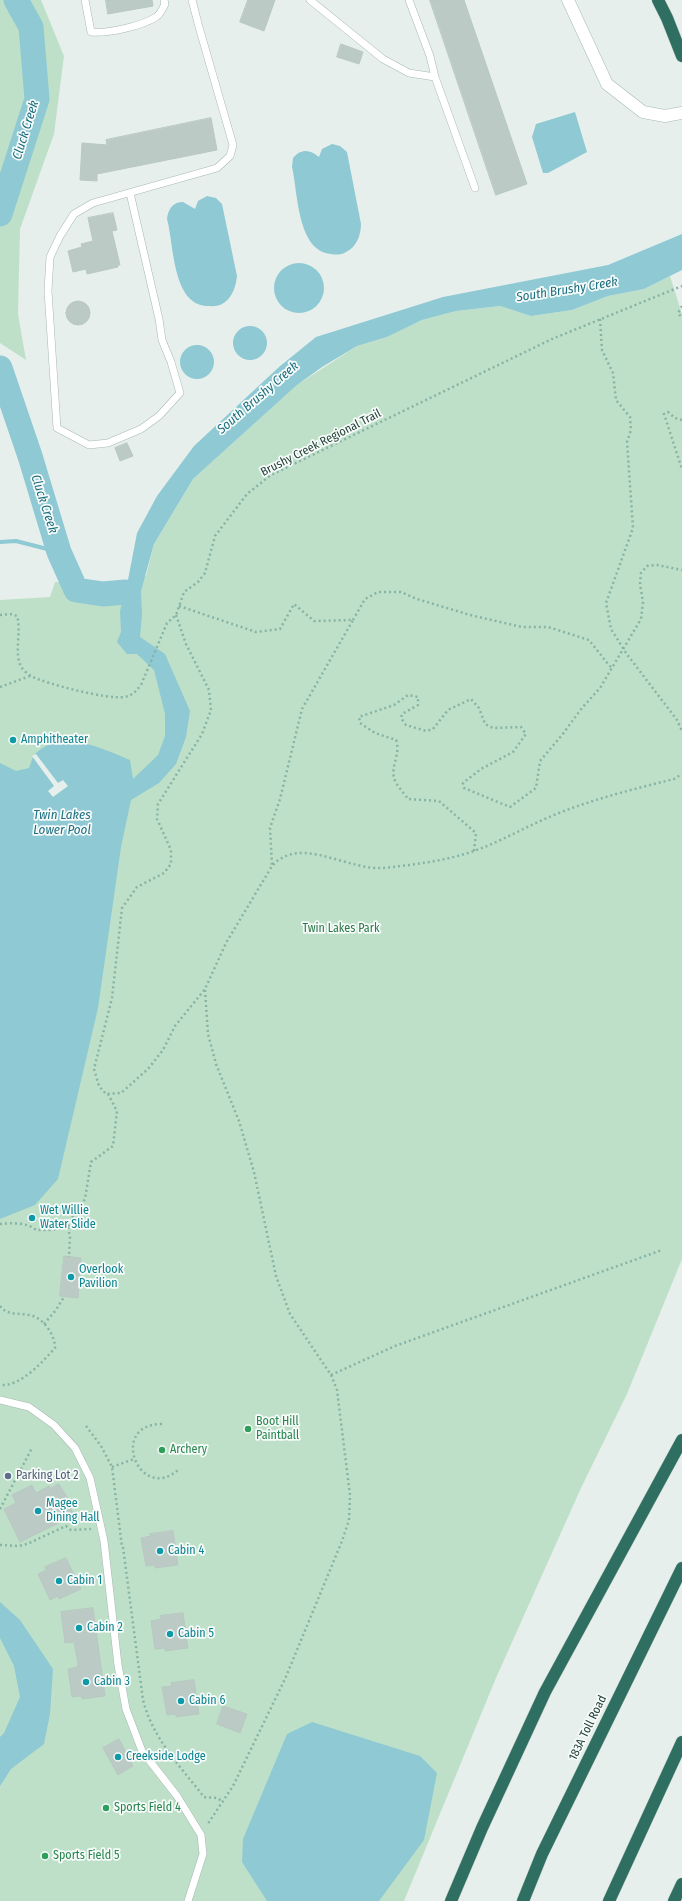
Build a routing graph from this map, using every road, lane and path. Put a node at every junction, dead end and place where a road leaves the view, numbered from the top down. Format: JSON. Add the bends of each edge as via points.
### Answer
{"nodes":[{"id":1,"x":85,"y":0,"type":"edge"},
{"id":2,"x":164,"y":0,"type":"edge"},
{"id":3,"x":192,"y":0,"type":"edge"},
{"id":4,"x":310,"y":0,"type":"edge"},
{"id":5,"x":409,"y":0,"type":"edge"},
{"id":6,"x":568,"y":0,"type":"edge"},
{"id":7,"x":656,"y":0,"type":"edge"},
{"id":8,"x":682,"y":56,"type":"edge"},
{"id":9,"x":435,"y":77,"type":"junction"},
{"id":10,"x":682,"y":112,"type":"edge"},
{"id":11,"x":475,"y":188,"type":"dead end"},
{"id":12,"x":130,"y":193,"type":"junction"},
{"id":13,"x":682,"y":286,"type":"edge"},
{"id":14,"x":682,"y":306,"type":"edge"},
{"id":15,"x":682,"y":318,"type":"edge"},
{"id":16,"x":600,"y":319,"type":"junction"},
{"id":17,"x":682,"y":420,"type":"edge"},
{"id":18,"x":682,"y":469,"type":"edge"},
{"id":19,"x":682,"y":570,"type":"edge"},
{"id":20,"x":179,"y":606,"type":"junction"},
{"id":21,"x":0,"y":615,"type":"edge"},
{"id":22,"x":176,"y":615,"type":"junction"},
{"id":23,"x":353,"y":620,"type":"junction"},
{"id":24,"x":624,"y":650,"type":"junction"},
{"id":25,"x":613,"y":668,"type":"junction"},
{"id":26,"x":30,"y":676,"type":"junction"},
{"id":27,"x":0,"y":688,"type":"edge"},
{"id":28,"x":682,"y":731,"type":"edge"},
{"id":29,"x":682,"y":774,"type":"edge"},
{"id":30,"x":474,"y":851,"type":"junction"},
{"id":31,"x":272,"y":866,"type":"junction"},
{"id":32,"x":205,"y":989,"type":"junction"},
{"id":33,"x":108,"y":1094,"type":"junction"},
{"id":34,"x":0,"y":1224,"type":"edge"},
{"id":35,"x":68,"y":1227,"type":"junction"},
{"id":36,"x":662,"y":1250,"type":"dead end"},
{"id":37,"x":70,"y":1257,"type":"dead end"},
{"id":38,"x":64,"y":1297,"type":"dead end"},
{"id":39,"x":0,"y":1306,"type":"edge"},
{"id":40,"x":44,"y":1324,"type":"junction"},
{"id":41,"x":331,"y":1375,"type":"junction"},
{"id":42,"x":0,"y":1385,"type":"edge"},
{"id":43,"x":0,"y":1400,"type":"edge"},
{"id":44,"x":162,"y":1424,"type":"dead end"},
{"id":45,"x":86,"y":1426,"type":"dead end"},
{"id":46,"x":682,"y":1440,"type":"edge"},
{"id":47,"x":32,"y":1448,"type":"dead end"},
{"id":48,"x":134,"y":1460,"type":"junction"},
{"id":49,"x":112,"y":1467,"type":"junction"},
{"id":50,"x":179,"y":1469,"type":"dead end"},
{"id":51,"x":0,"y":1509,"type":"edge"},
{"id":52,"x":92,"y":1529,"type":"dead end"},
{"id":53,"x":0,"y":1545,"type":"edge"},
{"id":54,"x":682,"y":1568,"type":"edge"},
{"id":55,"x":682,"y":1742,"type":"edge"},
{"id":56,"x":223,"y":1801,"type":"junction"},
{"id":57,"x":201,"y":1835,"type":"junction"},
{"id":58,"x":682,"y":1884,"type":"edge"},
{"id":59,"x":188,"y":1901,"type":"edge"},
{"id":60,"x":451,"y":1901,"type":"edge"},
{"id":61,"x":523,"y":1901,"type":"edge"},
{"id":62,"x":609,"y":1901,"type":"edge"},
{"id":63,"x":674,"y":1901,"type":"edge"}],
"edges":[{"from":1,"to":2,"type":"lane","via":[[91,32],[101,33],[126,28],[157,17],[165,4]]},
{"from":3,"to":12,"type":"lane","via":[[234,145],[230,156],[217,168]]},
{"from":4,"to":9,"type":"lane","via":[[383,59],[409,73]]},
{"from":5,"to":9,"type":"lane"},
{"from":6,"to":10,"type":"main road","via":[[607,84],[643,112],[665,116]]},
{"from":7,"to":8,"type":"highway","via":[[667,18]]},
{"from":9,"to":11,"type":"lane"},
{"from":12,"to":12,"type":"lane","via":[[160,319],[162,340],[180,393],[159,416],[141,429],[108,443],[89,445],[57,428],[49,308],[50,257],[74,214],[93,203]]},
{"from":13,"to":16,"type":"path","name":"Brushy Creek Regional Trail"},
{"from":14,"to":15,"type":"path","via":[[678,313]]},
{"from":16,"to":20,"type":"path","name":"Brushy Creek Regional Trail","via":[[552,339],[271,476],[246,494],[224,524],[216,536],[205,573],[184,592]]},
{"from":16,"to":24,"type":"path","via":[[602,350],[613,373],[616,400],[630,417],[631,430],[627,442],[633,528],[606,603],[611,629]]},
{"from":17,"to":18,"type":"path","via":[[668,412],[664,414]]},
{"from":19,"to":24,"type":"path","via":[[657,565],[647,566],[641,574],[642,619]]},
{"from":20,"to":22,"type":"path","name":"Brushy Creek Regional Trail"},
{"from":20,"to":23,"type":"path","via":[[256,632],[280,629],[294,604],[314,622]]},
{"from":21,"to":26,"type":"path","via":[[17,616],[19,658],[22,668]]},
{"from":22,"to":26,"type":"path","name":"Brushy Creek Regional Trail","via":[[167,623],[161,634],[141,685],[135,692],[122,698],[71,689]]},
{"from":22,"to":33,"type":"path","via":[[186,644],[209,690],[211,710],[202,734],[158,804],[156,819],[171,850],[171,864],[164,873],[137,887],[122,908],[112,998],[94,1069],[99,1086]]},
{"from":23,"to":25,"type":"path","via":[[365,599],[378,592],[401,592],[470,615],[522,627],[548,627],[589,640]]},
{"from":23,"to":31,"type":"path","via":[[302,709],[280,799],[270,828]]},
{"from":24,"to":25,"type":"path"},
{"from":24,"to":28,"type":"path","via":[[677,720]]},
{"from":25,"to":30,"type":"path","via":[[600,688],[540,761],[536,788],[510,807],[464,788],[463,783],[481,769],[513,752],[526,734],[521,727],[493,728],[485,724],[479,708],[471,699],[448,710],[433,729],[426,731],[406,725],[401,718],[402,714],[418,705],[418,697],[408,695],[394,705],[359,717],[360,723],[375,733],[396,740],[399,748],[394,764],[394,778],[408,799],[439,801],[476,833]]},
{"from":26,"to":27,"type":"path"},
{"from":29,"to":30,"type":"path","via":[[674,779],[604,797],[555,814]]},
{"from":30,"to":31,"type":"path","via":[[443,860],[380,868],[356,866],[298,853],[281,858]]},
{"from":31,"to":32,"type":"path","via":[[226,943]]},
{"from":32,"to":33,"type":"path","via":[[175,1026],[163,1050],[148,1069],[121,1093]]},
{"from":32,"to":41,"type":"path","via":[[208,1034],[254,1172],[276,1276],[290,1314]]},
{"from":33,"to":35,"type":"path","via":[[117,1111],[113,1146],[91,1162],[85,1200]]},
{"from":34,"to":35,"type":"path","via":[[12,1223],[36,1230]]},
{"from":35,"to":37,"type":"path"},
{"from":36,"to":41,"type":"path","via":[[395,1346]]},
{"from":38,"to":40,"type":"path"},
{"from":39,"to":40,"type":"path","via":[[10,1314],[33,1316]]},
{"from":40,"to":42,"type":"path","via":[[55,1340],[55,1348],[34,1371],[16,1381]]},
{"from":41,"to":56,"type":"path","via":[[337,1390],[350,1495],[349,1520],[285,1679],[233,1786]]},
{"from":43,"to":57,"type":"lane","via":[[29,1407],[54,1425],[75,1448],[90,1478],[104,1541],[118,1665],[126,1709],[142,1752],[177,1796]]},
{"from":44,"to":48,"type":"path","via":[[141,1431],[134,1441]]},
{"from":45,"to":49,"type":"path"},
{"from":46,"to":60,"type":"highway","via":[[544,1692]]},
{"from":47,"to":51,"type":"path"},
{"from":48,"to":49,"type":"path"},
{"from":48,"to":50,"type":"path","via":[[142,1471],[152,1476],[170,1476]]},
{"from":49,"to":56,"type":"path","via":[[147,1713],[158,1739],[204,1797]]},
{"from":52,"to":53,"type":"path","via":[[71,1530],[66,1526],[27,1544]]},
{"from":54,"to":61,"type":"highway","name":"183A Toll Road","via":[[542,1854]]},
{"from":55,"to":62,"type":"highway"},
{"from":56,"to":57,"type":"path"},
{"from":57,"to":59,"type":"lane","via":[[203,1854]]},
{"from":58,"to":63,"type":"highway"}]}
